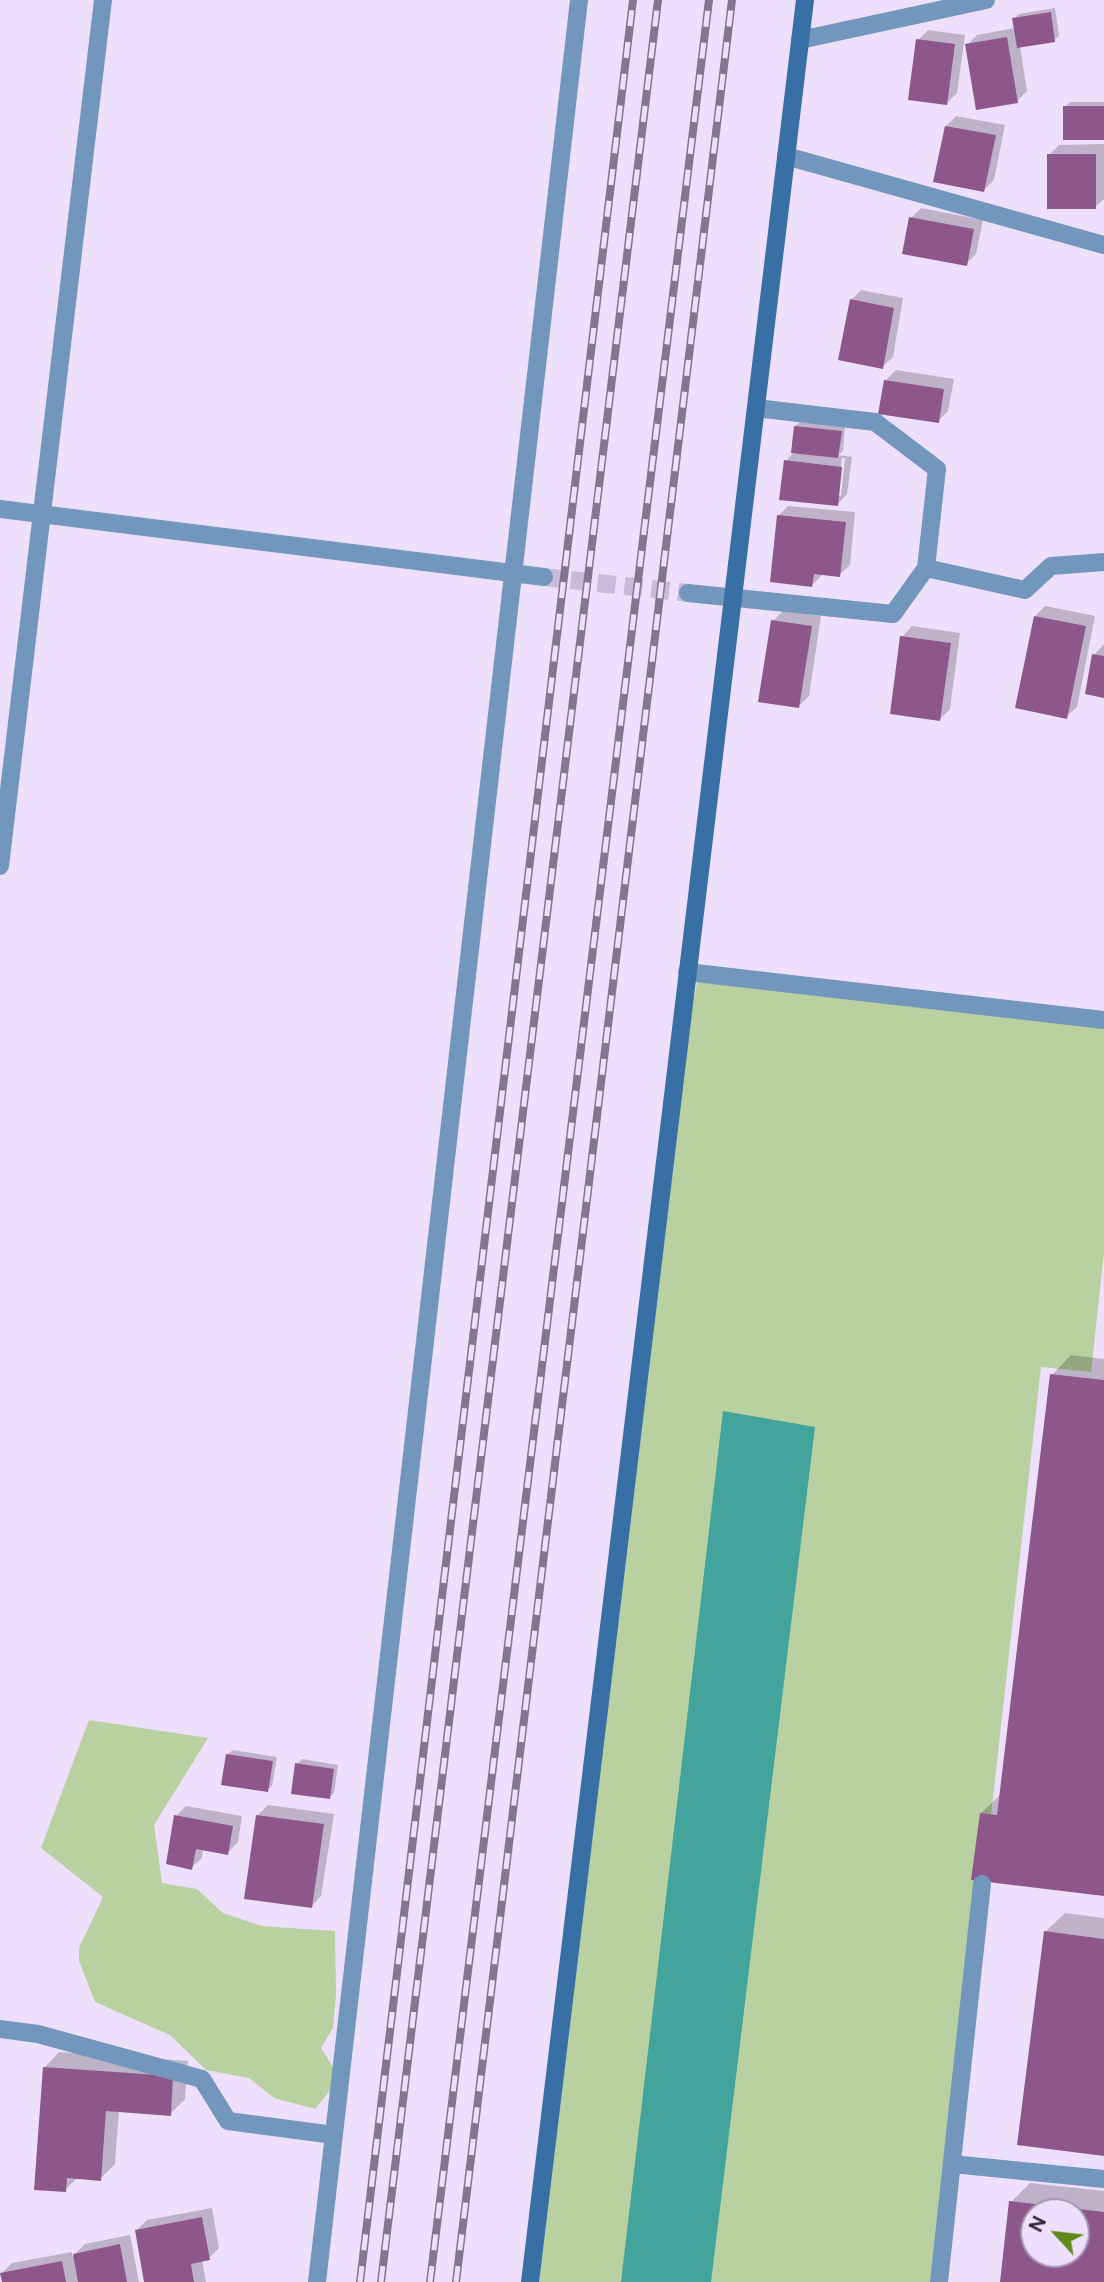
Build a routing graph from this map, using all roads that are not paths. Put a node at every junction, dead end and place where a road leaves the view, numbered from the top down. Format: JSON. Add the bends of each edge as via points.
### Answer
{"nodes":[{"id":1,"x":103,"y":0,"type":"edge"},
{"id":2,"x":579,"y":0,"type":"edge"},
{"id":3,"x":805,"y":0,"type":"edge"},
{"id":4,"x":986,"y":0,"type":"edge"},
{"id":5,"x":800,"y":40,"type":"junction"},
{"id":6,"x":786,"y":156,"type":"junction"},
{"id":7,"x":1104,"y":245,"type":"edge"},
{"id":8,"x":756,"y":408,"type":"junction"},
{"id":9,"x":0,"y":509,"type":"edge"},
{"id":10,"x":42,"y":514,"type":"junction"},
{"id":11,"x":1104,"y":562,"type":"edge"},
{"id":12,"x":926,"y":568,"type":"junction"},
{"id":13,"x":513,"y":574,"type":"junction"},
{"id":14,"x":544,"y":578,"type":"tunnel mouth"},
{"id":15,"x":688,"y":593,"type":"tunnel mouth"},
{"id":16,"x":733,"y":597,"type":"junction"},
{"id":17,"x":0,"y":866,"type":"edge"},
{"id":18,"x":687,"y":972,"type":"junction"},
{"id":19,"x":1104,"y":1020,"type":"edge"},
{"id":20,"x":982,"y":1884,"type":"dead end"},
{"id":21,"x":0,"y":2029,"type":"edge"},
{"id":22,"x":334,"y":2136,"type":"junction"},
{"id":23,"x":952,"y":2164,"type":"junction"},
{"id":24,"x":1104,"y":2179,"type":"edge"},
{"id":25,"x":317,"y":2282,"type":"edge"},
{"id":26,"x":530,"y":2282,"type":"edge"},
{"id":27,"x":939,"y":2282,"type":"edge"}],
"edges":[{"from":1,"to":10,"type":"street"},
{"from":2,"to":13,"type":"street"},
{"from":3,"to":5,"type":"street"},
{"from":4,"to":5,"type":"street"},
{"from":5,"to":6,"type":"street"},
{"from":6,"to":7,"type":"street"},
{"from":6,"to":8,"type":"street"},
{"from":8,"to":12,"type":"street","via":[[874,422],[937,469]]},
{"from":8,"to":16,"type":"street"},
{"from":9,"to":10,"type":"street"},
{"from":10,"to":13,"type":"street"},
{"from":10,"to":17,"type":"street"},
{"from":11,"to":12,"type":"street","via":[[1051,566],[1025,590]]},
{"from":12,"to":16,"type":"street","via":[[893,614]]},
{"from":13,"to":14,"type":"street"},
{"from":13,"to":22,"type":"street"},
{"from":15,"to":16,"type":"street"},
{"from":16,"to":18,"type":"street"},
{"from":18,"to":19,"type":"street"},
{"from":18,"to":26,"type":"street"},
{"from":20,"to":23,"type":"street"},
{"from":21,"to":22,"type":"street","via":[[38,2034],[202,2079],[228,2122]]},
{"from":22,"to":25,"type":"street"},
{"from":23,"to":24,"type":"street"},
{"from":23,"to":27,"type":"street"}]}
